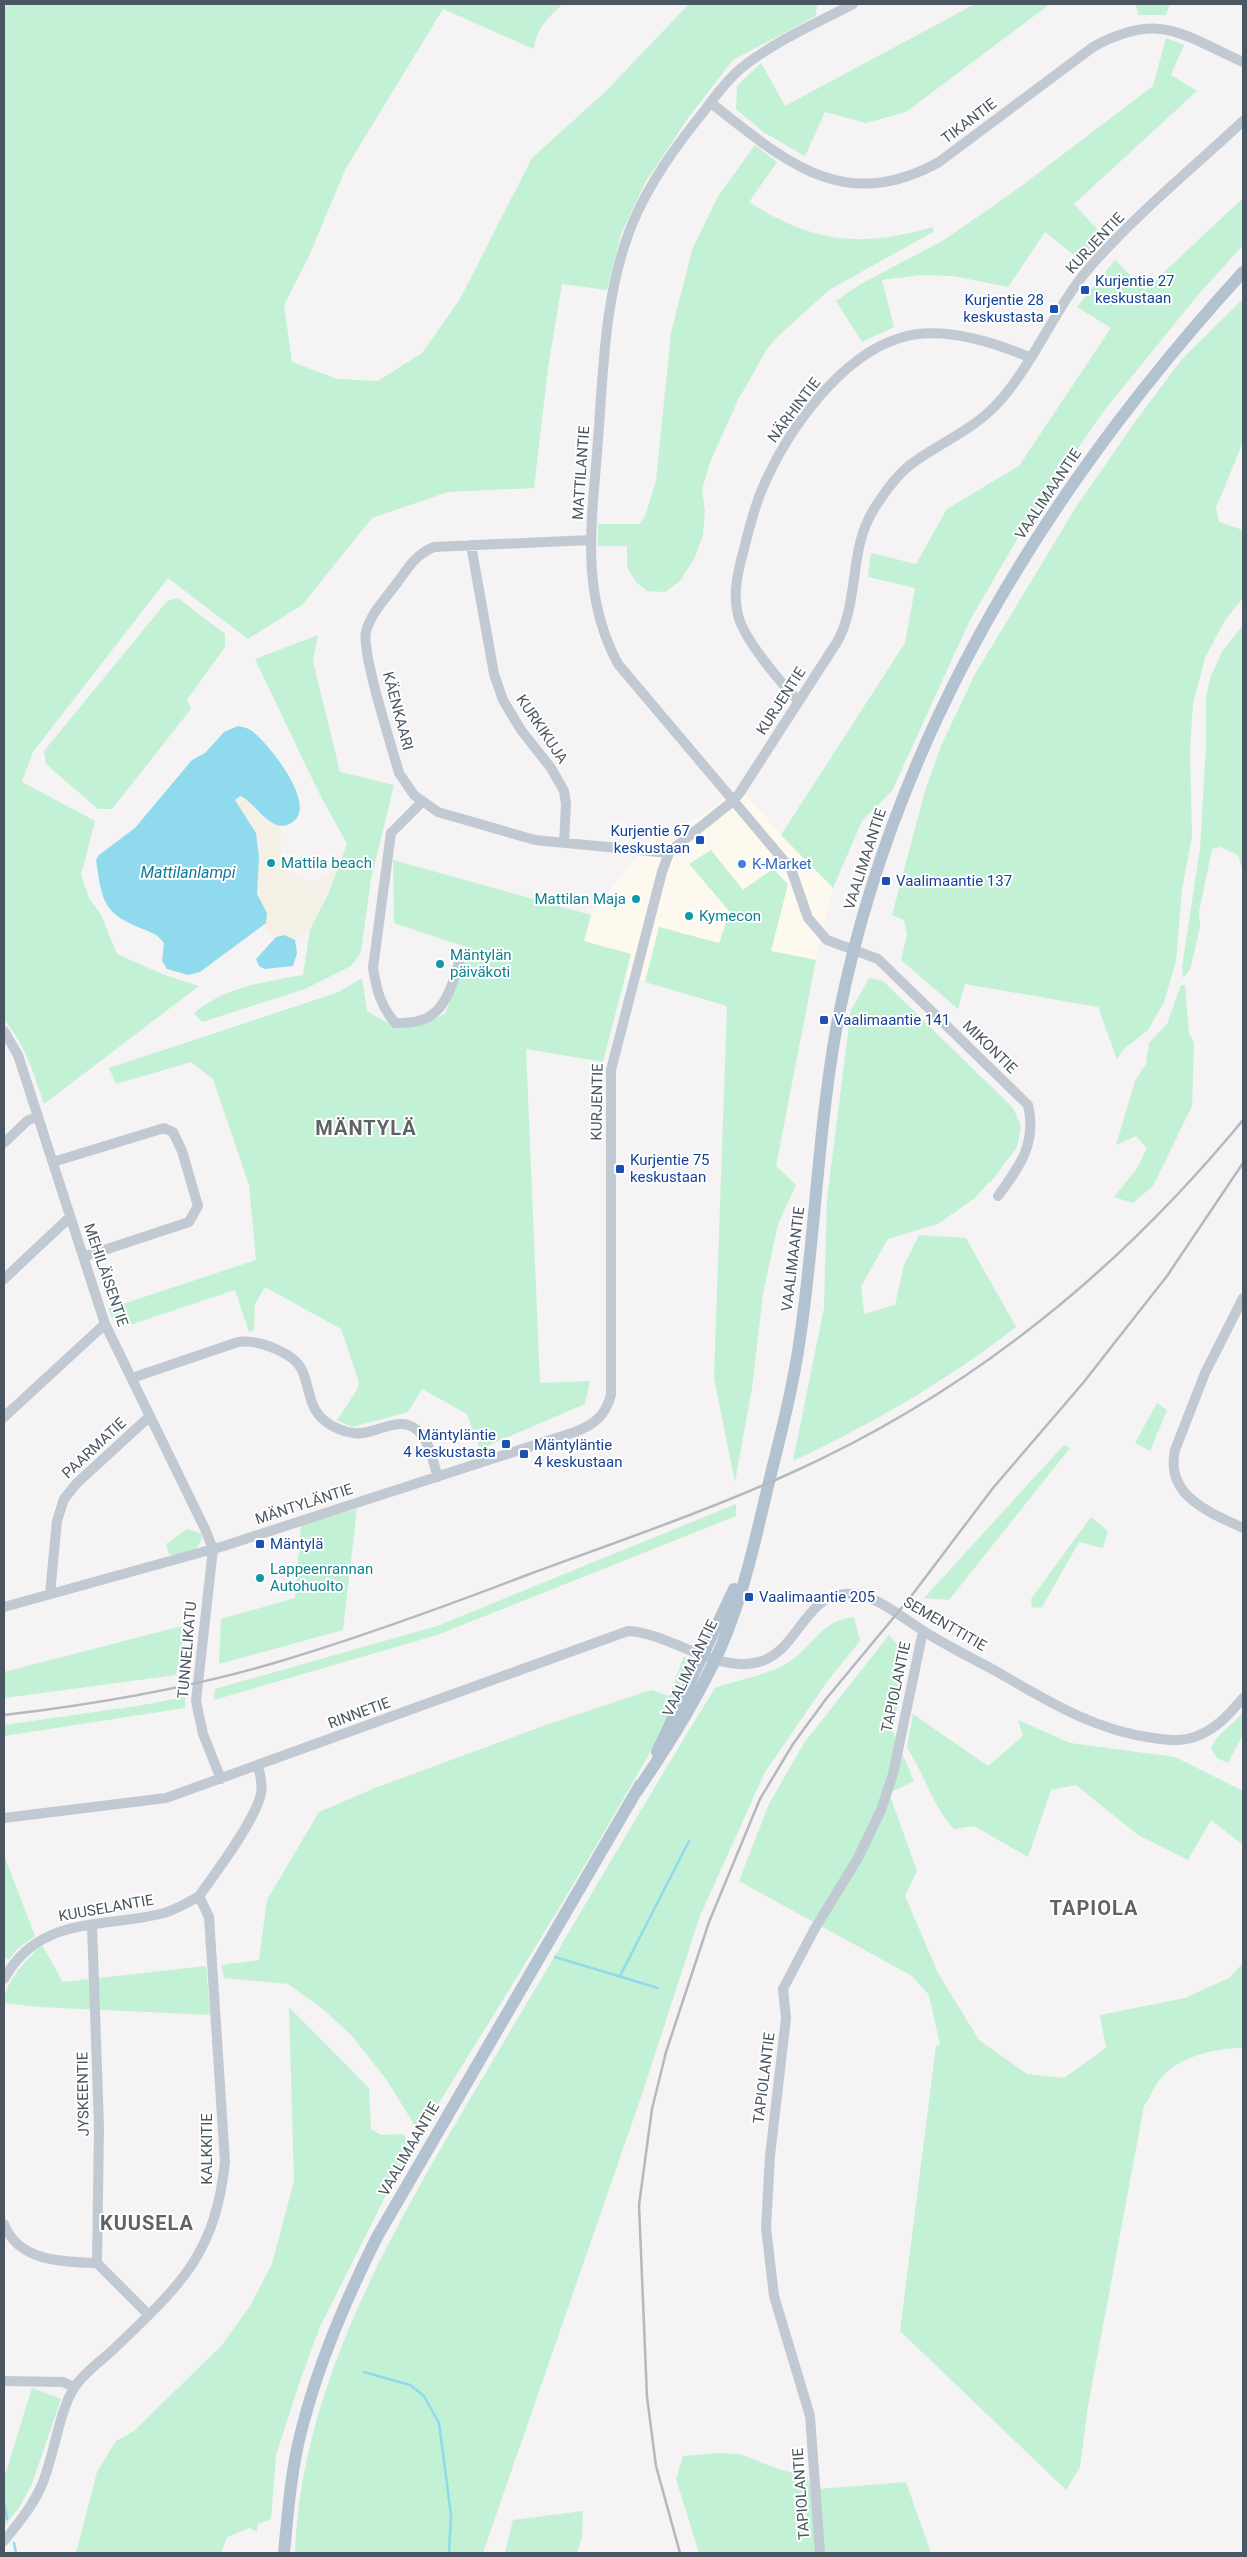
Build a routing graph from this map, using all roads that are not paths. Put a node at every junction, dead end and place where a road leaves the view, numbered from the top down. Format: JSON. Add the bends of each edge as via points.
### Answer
{"nodes":[{"id":1,"x":853,"y":4,"type":"edge"},
{"id":2,"x":1243,"y":62,"type":"edge"},
{"id":3,"x":711,"y":103,"type":"junction"},
{"id":4,"x":1243,"y":121,"type":"edge"},
{"id":5,"x":1243,"y":272,"type":"edge"},
{"id":6,"x":1029,"y":357,"type":"junction"},
{"id":7,"x":591,"y":540,"type":"junction"},
{"id":8,"x":471,"y":545,"type":"junction"},
{"id":9,"x":799,"y":701,"type":"junction"},
{"id":10,"x":422,"y":802,"type":"junction"},
{"id":11,"x":733,"y":802,"type":"junction"},
{"id":12,"x":564,"y":843,"type":"junction"},
{"id":13,"x":669,"y":853,"type":"junction"},
{"id":14,"x":854,"y":951,"type":"junction"},
{"id":15,"x":462,"y":952,"type":"dead end"},
{"id":16,"x":4,"y":1031,"type":"edge"},
{"id":17,"x":38,"y":1116,"type":"junction"},
{"id":18,"x":4,"y":1143,"type":"edge"},
{"id":19,"x":53,"y":1162,"type":"junction"},
{"id":20,"x":998,"y":1196,"type":"dead end"},
{"id":21,"x":70,"y":1217,"type":"junction"},
{"id":22,"x":83,"y":1257,"type":"junction"},
{"id":23,"x":4,"y":1279,"type":"edge"},
{"id":24,"x":1243,"y":1298,"type":"edge"},
{"id":25,"x":105,"y":1324,"type":"junction"},
{"id":26,"x":132,"y":1378,"type":"junction"},
{"id":27,"x":606,"y":1412,"type":"joint"},
{"id":28,"x":150,"y":1416,"type":"junction"},
{"id":29,"x":4,"y":1417,"type":"edge"},
{"id":30,"x":438,"y":1476,"type":"junction"},
{"id":31,"x":1243,"y":1528,"type":"edge"},
{"id":32,"x":213,"y":1549,"type":"junction"},
{"id":33,"x":50,"y":1594,"type":"junction"},
{"id":34,"x":4,"y":1607,"type":"edge"},
{"id":35,"x":923,"y":1631,"type":"junction"},
{"id":36,"x":710,"y":1657,"type":"junction"},
{"id":37,"x":1243,"y":1698,"type":"edge"},
{"id":38,"x":258,"y":1766,"type":"junction"},
{"id":39,"x":221,"y":1779,"type":"junction"},
{"id":40,"x":4,"y":1818,"type":"edge"},
{"id":41,"x":199,"y":1896,"type":"junction"},
{"id":42,"x":92,"y":1925,"type":"junction"},
{"id":43,"x":4,"y":1979,"type":"edge"},
{"id":44,"x":4,"y":2224,"type":"edge"},
{"id":45,"x":97,"y":2262,"type":"junction"},
{"id":46,"x":149,"y":2315,"type":"junction"},
{"id":47,"x":4,"y":2381,"type":"edge"},
{"id":48,"x":74,"y":2387,"type":"junction"},
{"id":49,"x":4,"y":2541,"type":"edge"},
{"id":50,"x":284,"y":2553,"type":"edge"},
{"id":51,"x":820,"y":2553,"type":"edge"}],
"edges":[{"from":1,"to":3,"type":"street","name":"MATTILANTIE","via":[[765,51],[728,82]]},
{"from":2,"to":3,"type":"street","name":"TIKANTIE","via":[[1170,30],[1154,27],[1117,34],[1093,47],[939,162],[919,173],[889,182],[837,182],[812,174],[791,163]]},
{"from":3,"to":7,"type":"street","name":"MATTILANTIE","via":[[654,178],[628,235],[617,271],[609,322]]},
{"from":4,"to":6,"type":"street","name":"KURJENTIE","via":[[1090,268]]},
{"from":5,"to":14,"type":"main road","name":"VAALIMAANTIE","via":[[1136,396],[1051,514],[981,628],[936,718],[909,782],[874,881]]},
{"from":6,"to":9,"type":"street","name":"KURJENTIE","via":[[991,409],[970,428],[909,466],[885,491],[872,511],[857,554],[854,593],[844,630]]},
{"from":6,"to":9,"type":"street","name":"NÄRHINTIE","via":[[999,344],[973,338],[940,335],[902,337],[862,357],[839,376],[792,432],[762,487],[752,516],[740,565],[736,601],[744,631]]},
{"from":7,"to":8,"type":"street","name":"KÄENKAARI"},
{"from":7,"to":11,"type":"street","name":"MATTILANTIE","via":[[599,624],[618,664]]},
{"from":8,"to":10,"type":"street","name":"KÄENKAARI","via":[[434,547],[422,552],[370,620],[365,634],[369,662],[398,773]]},
{"from":8,"to":12,"type":"street","name":"KURKIKUJA","via":[[494,674],[503,700],[564,791]]},
{"from":9,"to":11,"type":"street","name":"KURJENTIE"},
{"from":10,"to":12,"type":"street","name":"KÄENKAARI","via":[[438,812],[535,840]]},
{"from":10,"to":15,"type":"street","via":[[391,833],[374,959],[376,990],[383,1008],[395,1023],[421,1021],[438,1009],[450,995]]},
{"from":11,"to":13,"type":"street","name":"KURJENTIE"},
{"from":11,"to":14,"type":"street","name":"MATTILANTIE","via":[[791,869],[806,913],[814,926],[827,940]]},
{"from":12,"to":13,"type":"street","name":"KÄENKAARI"},
{"from":13,"to":27,"type":"street","name":"KURJENTIE","via":[[611,1070],[611,1395]]},
{"from":14,"to":20,"type":"street","name":"MIKONTIE","via":[[878,960],[1028,1105],[1032,1122],[1028,1146],[1021,1163]]},
{"from":14,"to":36,"type":"main road","name":"VAALIMAANTIE","via":[[836,1032],[800,1339],[789,1398],[752,1550]]},
{"from":16,"to":17,"type":"street","name":"MEHILÄISENTIE","via":[[18,1054]]},
{"from":17,"to":18,"type":"street","via":[[27,1121]]},
{"from":17,"to":19,"type":"street","name":"MEHILÄISENTIE"},
{"from":19,"to":21,"type":"street","name":"MEHILÄISENTIE"},
{"from":19,"to":22,"type":"street","via":[[164,1128],[174,1132],[182,1151],[198,1206],[189,1222]]},
{"from":21,"to":22,"type":"street","name":"MEHILÄISENTIE"},
{"from":21,"to":23,"type":"street"},
{"from":22,"to":25,"type":"street","name":"MEHILÄISENTIE"},
{"from":24,"to":31,"type":"street","via":[[1205,1374],[1172,1463],[1175,1478],[1194,1502]]},
{"from":25,"to":26,"type":"street","name":"MEHILÄISENTIE"},
{"from":25,"to":29,"type":"street"},
{"from":26,"to":28,"type":"street","name":"MEHILÄISENTIE"},
{"from":26,"to":30,"type":"street","via":[[238,1342],[251,1340],[263,1343],[302,1368],[314,1409],[324,1421],[353,1433],[398,1423],[409,1425],[427,1444]]},
{"from":27,"to":30,"type":"street","name":"MÄNTYLÄNTIE","via":[[591,1425],[575,1432]]},
{"from":28,"to":32,"type":"street","name":"MEHILÄISENTIE"},
{"from":28,"to":33,"type":"street","name":"PAARMATIE","via":[[64,1499],[57,1521]]},
{"from":30,"to":32,"type":"street","name":"MÄNTYLÄNTIE"},
{"from":32,"to":33,"type":"street","name":"MÄNTYLÄNTIE"},
{"from":32,"to":39,"type":"street","name":"TUNNELIKATU","via":[[196,1701],[203,1734]]},
{"from":33,"to":34,"type":"street","name":"MÄNTYLÄNTIE"},
{"from":35,"to":36,"type":"street","name":"SEMENTTITIE","via":[[868,1598],[839,1595],[814,1609],[771,1657],[761,1662],[743,1664]]},
{"from":35,"to":37,"type":"street","name":"SEMENTTITIE","via":[[1048,1703],[1086,1721],[1143,1736],[1173,1740],[1197,1736],[1221,1722]]},
{"from":35,"to":51,"type":"street","name":"TAPIOLANTIE","via":[[893,1774],[881,1810],[858,1858],[783,1989],[786,2018],[770,2156],[766,2228],[774,2296],[810,2416]]},
{"from":36,"to":38,"type":"street","name":"RINNETIE","via":[[646,1632],[628,1631]]},
{"from":36,"to":50,"type":"main road","name":"VAALIMAANTIE","via":[[637,1791],[382,2228],[352,2288],[332,2333],[301,2430]]},
{"from":38,"to":39,"type":"street","name":"RINNETIE"},
{"from":38,"to":41,"type":"street","via":[[262,1793],[254,1811]]},
{"from":39,"to":40,"type":"street","name":"RINNETIE","via":[[166,1798]]},
{"from":41,"to":42,"type":"street","name":"KUUSELANTIE","via":[[161,1914]]},
{"from":41,"to":46,"type":"street","name":"KALKKITIE","via":[[209,1917],[215,1985],[225,2162],[222,2193],[215,2220],[193,2266]]},
{"from":42,"to":43,"type":"street","name":"KUUSELANTIE","via":[[55,1932],[42,1939],[20,1956]]},
{"from":42,"to":45,"type":"street","name":"JYSKEENTIE","via":[[99,2127]]},
{"from":44,"to":45,"type":"street","via":[[20,2246],[43,2259]]},
{"from":45,"to":46,"type":"street"},
{"from":46,"to":48,"type":"street","name":"KALKKITIE"},
{"from":47,"to":48,"type":"street","via":[[63,2382]]},
{"from":48,"to":49,"type":"street","name":"KALKKITIE","via":[[41,2488]]}]}
